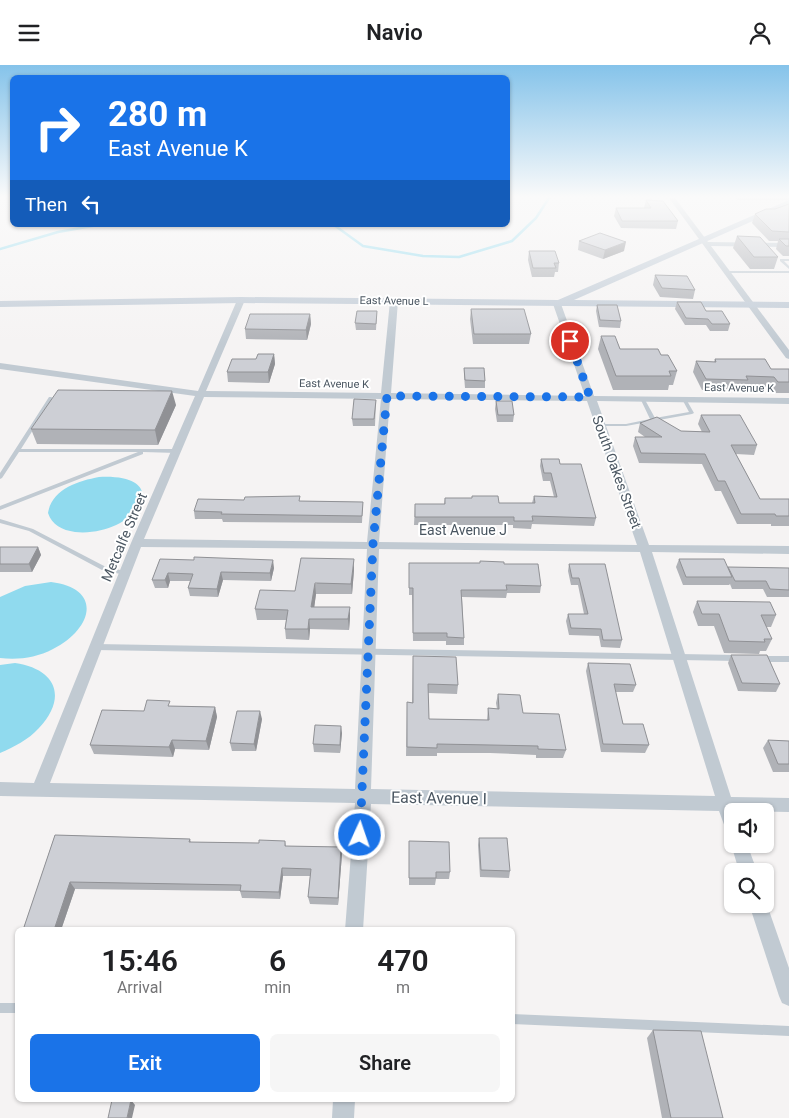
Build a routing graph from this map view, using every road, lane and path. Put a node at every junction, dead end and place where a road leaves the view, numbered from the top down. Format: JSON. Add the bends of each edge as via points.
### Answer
{"nodes":[{"id":1,"x":689,"y":247,"type":"edge"},
{"id":2,"x":708,"y":247,"type":"edge"},
{"id":3,"x":789,"y":260,"type":"edge"},
{"id":4,"x":789,"y":268,"type":"edge"},
{"id":5,"x":726,"y":272,"type":"junction"},
{"id":6,"x":789,"y":272,"type":"edge"},
{"id":7,"x":241,"y":301,"type":"junction"},
{"id":8,"x":394,"y":301,"type":"junction"},
{"id":9,"x":557,"y":303,"type":"junction"},
{"id":10,"x":0,"y":304,"type":"edge"},
{"id":11,"x":751,"y":305,"type":"junction"},
{"id":12,"x":789,"y":305,"type":"edge"},
{"id":13,"x":789,"y":357,"type":"edge"},
{"id":14,"x":0,"y":366,"type":"edge"},
{"id":15,"x":202,"y":394,"type":"junction"},
{"id":16,"x":387,"y":396,"type":"junction"},
{"id":17,"x":590,"y":397,"type":"junction"},
{"id":18,"x":51,"y":398,"type":"edge"},
{"id":19,"x":642,"y":398,"type":"junction"},
{"id":20,"x":684,"y":399,"type":"junction"},
{"id":21,"x":789,"y":401,"type":"edge"},
{"id":22,"x":653,"y":420,"type":"junction"},
{"id":23,"x":600,"y":425,"type":"junction"},
{"id":24,"x":17,"y":450,"type":"junction"},
{"id":25,"x":146,"y":451,"type":"junction"},
{"id":26,"x":177,"y":451,"type":"junction"},
{"id":27,"x":0,"y":477,"type":"edge"},
{"id":28,"x":0,"y":508,"type":"edge"},
{"id":29,"x":1,"y":522,"type":"edge"},
{"id":30,"x":137,"y":543,"type":"junction"},
{"id":31,"x":373,"y":544,"type":"junction"},
{"id":32,"x":644,"y":547,"type":"junction"},
{"id":33,"x":789,"y":550,"type":"edge"},
{"id":34,"x":125,"y":573,"type":"junction"},
{"id":35,"x":96,"y":647,"type":"junction"},
{"id":36,"x":368,"y":652,"type":"junction"},
{"id":37,"x":679,"y":657,"type":"junction"},
{"id":38,"x":743,"y":658,"type":"edge"},
{"id":39,"x":752,"y":659,"type":"edge"},
{"id":40,"x":789,"y":659,"type":"edge"},
{"id":41,"x":40,"y":788,"type":"junction"},
{"id":42,"x":0,"y":789,"type":"edge"},
{"id":43,"x":362,"y":797,"type":"junction"},
{"id":44,"x":725,"y":802,"type":"junction"},
{"id":45,"x":789,"y":805,"type":"edge"},
{"id":46,"x":761,"y":913,"type":"edge"},
{"id":47,"x":354,"y":927,"type":"edge"},
{"id":48,"x":789,"y":996,"type":"edge"},
{"id":49,"x":0,"y":1008,"type":"edge"},
{"id":50,"x":15,"y":1008,"type":"edge"},
{"id":51,"x":515,"y":1019,"type":"edge"},
{"id":52,"x":789,"y":1031,"type":"edge"},
{"id":53,"x":344,"y":1102,"type":"edge"},
{"id":54,"x":343,"y":1118,"type":"edge"}],
"edges":[{"from":1,"to":9,"type":"main road"},
{"from":2,"to":5,"type":"street"},
{"from":3,"to":4,"type":"lane","via":[[781,260]]},
{"from":5,"to":6,"type":"lane"},
{"from":5,"to":11,"type":"street"},
{"from":7,"to":8,"type":"main road","name":"East Avenue L"},
{"from":7,"to":10,"type":"main road","name":"East Avenue L"},
{"from":7,"to":15,"type":"street","name":"Metcalfe Street"},
{"from":8,"to":9,"type":"main road","name":"East Avenue L"},
{"from":8,"to":16,"type":"street"},
{"from":9,"to":11,"type":"main road","name":"East Avenue L"},
{"from":9,"to":17,"type":"street","name":"South Oakes Street"},
{"from":11,"to":12,"type":"main road","name":"East Avenue L"},
{"from":11,"to":13,"type":"street"},
{"from":14,"to":15,"type":"street","name":"East Avenue K"},
{"from":15,"to":16,"type":"street","name":"East Avenue K"},
{"from":15,"to":26,"type":"street","name":"Metcalfe Street"},
{"from":16,"to":17,"type":"street","name":"East Avenue K"},
{"from":16,"to":31,"type":"street"},
{"from":17,"to":19,"type":"street","name":"East Avenue K"},
{"from":17,"to":23,"type":"street","name":"South Oakes Street"},
{"from":18,"to":24,"type":"lane"},
{"from":19,"to":20,"type":"street","name":"East Avenue K"},
{"from":19,"to":22,"type":"lane"},
{"from":20,"to":21,"type":"street","name":"East Avenue K"},
{"from":20,"to":22,"type":"lane","via":[[692,413]]},
{"from":22,"to":23,"type":"lane"},
{"from":23,"to":32,"type":"street","name":"South Oakes Street"},
{"from":24,"to":25,"type":"lane"},
{"from":24,"to":27,"type":"lane"},
{"from":25,"to":26,"type":"lane"},
{"from":25,"to":28,"type":"lane"},
{"from":26,"to":30,"type":"street","name":"Metcalfe Street"},
{"from":29,"to":34,"type":"lane","via":[[31,530],[104,569]]},
{"from":30,"to":31,"type":"street","name":"East Avenue J"},
{"from":30,"to":34,"type":"street","name":"Metcalfe Street"},
{"from":31,"to":32,"type":"street","name":"East Avenue J"},
{"from":31,"to":36,"type":"street"},
{"from":32,"to":33,"type":"street","name":"East Avenue J"},
{"from":32,"to":37,"type":"street","name":"South Oakes Street"},
{"from":34,"to":35,"type":"street","name":"Metcalfe Street"},
{"from":35,"to":36,"type":"lane"},
{"from":35,"to":41,"type":"street","name":"Metcalfe Street"},
{"from":36,"to":37,"type":"lane"},
{"from":36,"to":43,"type":"street"},
{"from":37,"to":38,"type":"lane"},
{"from":37,"to":44,"type":"street","name":"South Oakes Street"},
{"from":39,"to":40,"type":"lane"},
{"from":41,"to":42,"type":"street","name":"East Avenue I"},
{"from":41,"to":43,"type":"street","name":"East Avenue I"},
{"from":43,"to":44,"type":"street","name":"East Avenue I"},
{"from":43,"to":47,"type":"street"},
{"from":44,"to":45,"type":"street","name":"East Avenue I"},
{"from":46,"to":48,"type":"street"},
{"from":49,"to":50,"type":"lane"},
{"from":51,"to":52,"type":"lane"},
{"from":53,"to":54,"type":"street"}]}
